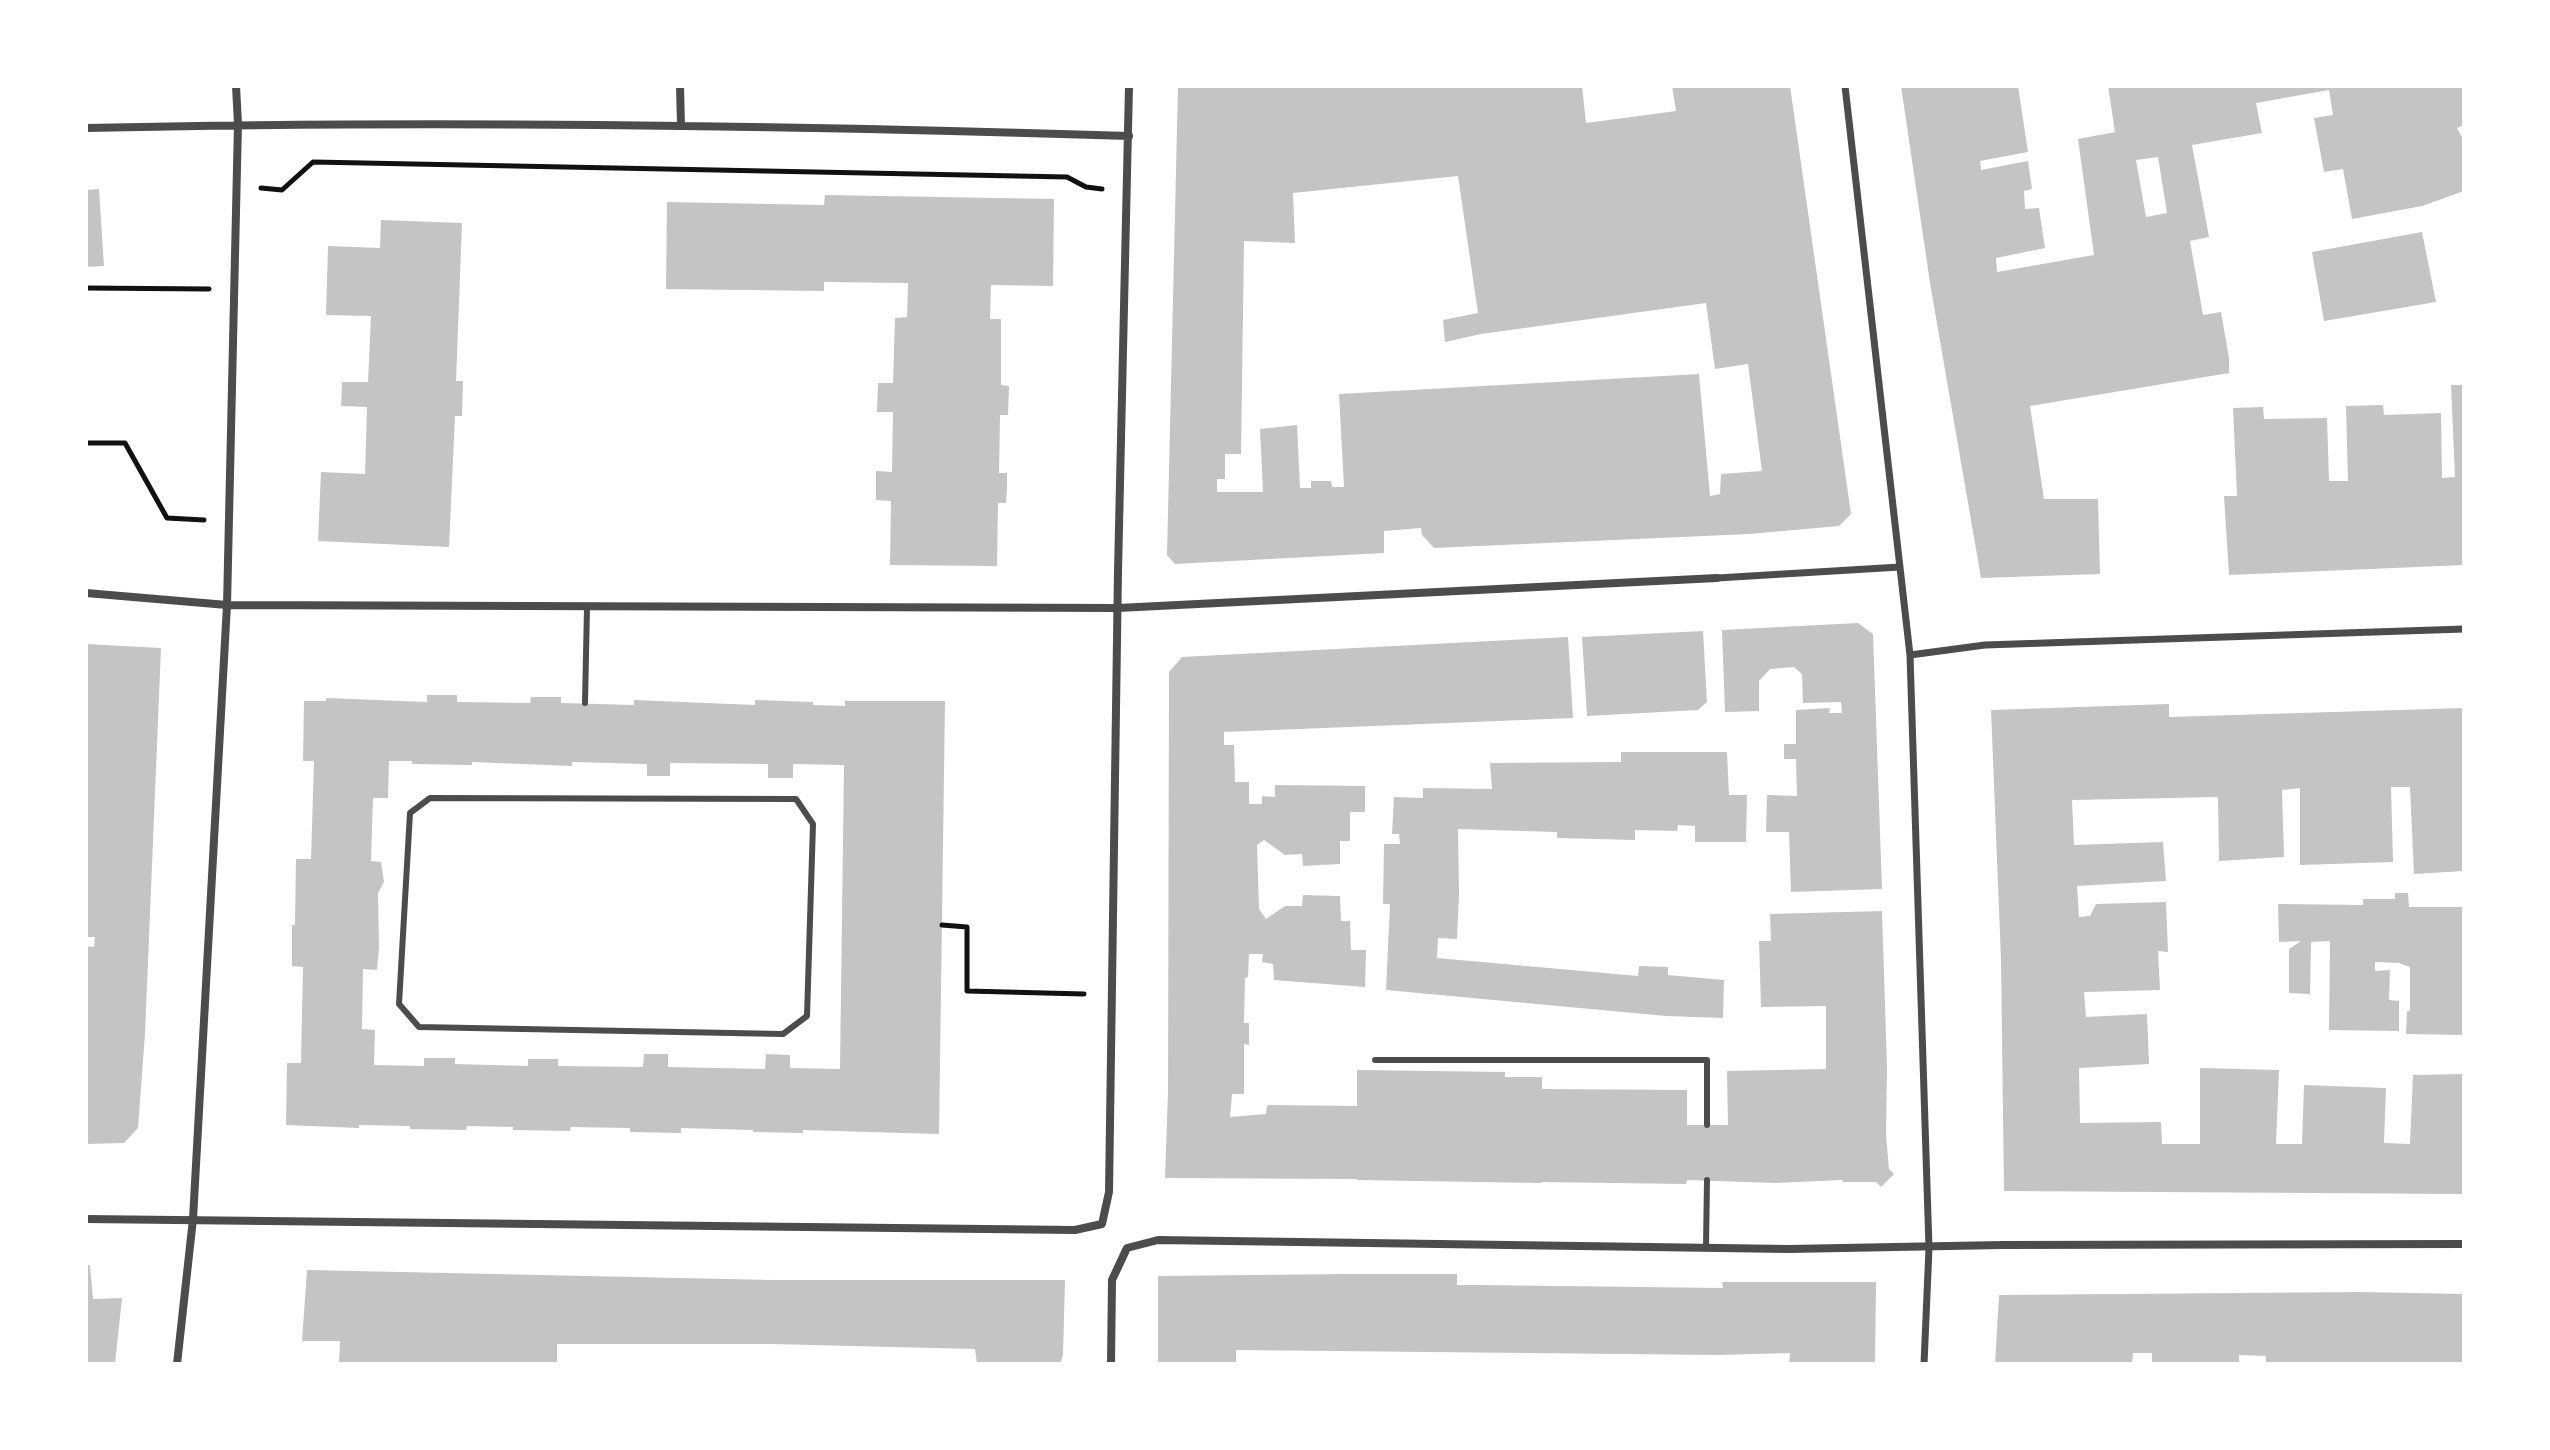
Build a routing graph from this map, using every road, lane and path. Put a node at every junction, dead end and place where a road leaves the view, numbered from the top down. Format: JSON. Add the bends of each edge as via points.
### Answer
{"nodes":[{"id":1,"x":236,"y":86,"type":"edge"},
{"id":2,"x":680,"y":86,"type":"edge"},
{"id":3,"x":1129,"y":86,"type":"edge"},
{"id":4,"x":1845,"y":86,"type":"edge"},
{"id":5,"x":238,"y":124,"type":"junction"},
{"id":6,"x":681,"y":125,"type":"junction"},
{"id":7,"x":86,"y":128,"type":"edge"},
{"id":8,"x":1129,"y":136,"type":"junction"},
{"id":9,"x":236,"y":187,"type":"junction"},
{"id":10,"x":1127,"y":191,"type":"junction"},
{"id":11,"x":86,"y":288,"type":"edge"},
{"id":12,"x":234,"y":290,"type":"junction"},
{"id":13,"x":86,"y":443,"type":"edge"},
{"id":14,"x":229,"y":520,"type":"junction"},
{"id":15,"x":1900,"y":567,"type":"junction"},
{"id":16,"x":1717,"y":578,"type":"joint"},
{"id":17,"x":86,"y":593,"type":"edge"},
{"id":18,"x":227,"y":605,"type":"junction"},
{"id":19,"x":587,"y":607,"type":"junction"},
{"id":20,"x":1118,"y":608,"type":"junction"},
{"id":21,"x":2464,"y":629,"type":"edge"},
{"id":22,"x":1910,"y":655,"type":"junction"},
{"id":23,"x":585,"y":703,"type":"dead end"},
{"id":24,"x":430,"y":798,"type":"joint"},
{"id":25,"x":942,"y":925,"type":"dead end"},
{"id":26,"x":1113,"y":995,"type":"junction"},
{"id":27,"x":1375,"y":1060,"type":"dead end"},
{"id":28,"x":1707,"y":1125,"type":"dead end"},
{"id":29,"x":1707,"y":1180,"type":"dead end"},
{"id":30,"x":86,"y":1219,"type":"edge"},
{"id":31,"x":193,"y":1219,"type":"junction"},
{"id":32,"x":2464,"y":1244,"type":"edge"},
{"id":33,"x":1706,"y":1247,"type":"junction"},
{"id":34,"x":1929,"y":1248,"type":"junction"},
{"id":35,"x":177,"y":1364,"type":"edge"},
{"id":36,"x":1111,"y":1364,"type":"edge"},
{"id":37,"x":1924,"y":1364,"type":"edge"}],
"edges":[{"from":1,"to":5,"type":"street"},
{"from":2,"to":6,"type":"street"},
{"from":3,"to":8,"type":"street"},
{"from":4,"to":15,"type":"street"},
{"from":5,"to":6,"type":"street"},
{"from":5,"to":7,"type":"street"},
{"from":5,"to":9,"type":"street"},
{"from":6,"to":8,"type":"street"},
{"from":8,"to":10,"type":"street"},
{"from":9,"to":10,"type":"path","via":[[282,190],[313,162],[1067,177],[1086,187]]},
{"from":9,"to":12,"type":"street"},
{"from":10,"to":20,"type":"street"},
{"from":11,"to":12,"type":"path"},
{"from":12,"to":14,"type":"street"},
{"from":13,"to":14,"type":"path","via":[[125,443],[167,518]]},
{"from":14,"to":18,"type":"street"},
{"from":15,"to":16,"type":"street"},
{"from":15,"to":22,"type":"street"},
{"from":16,"to":20,"type":"street"},
{"from":17,"to":18,"type":"street"},
{"from":18,"to":19,"type":"street"},
{"from":18,"to":31,"type":"street"},
{"from":19,"to":20,"type":"street"},
{"from":19,"to":23,"type":"lane"},
{"from":20,"to":26,"type":"street"},
{"from":21,"to":22,"type":"street","via":[[1985,645]]},
{"from":22,"to":34,"type":"street"},
{"from":24,"to":24,"type":"lane","via":[[410,813],[399,1004],[419,1027],[783,1034],[807,1016],[813,824],[796,799]]},
{"from":25,"to":26,"type":"path","via":[[967,927],[967,991]]},
{"from":26,"to":31,"type":"street","via":[[1109,1192],[1102,1224],[1075,1230]]},
{"from":27,"to":28,"type":"lane","via":[[1707,1060]]},
{"from":29,"to":33,"type":"lane"},
{"from":30,"to":31,"type":"street"},
{"from":31,"to":35,"type":"street"},
{"from":32,"to":34,"type":"street"},
{"from":33,"to":34,"type":"street"},
{"from":33,"to":36,"type":"street","via":[[1158,1240],[1127,1248],[1112,1280]]},
{"from":34,"to":37,"type":"street"}]}
